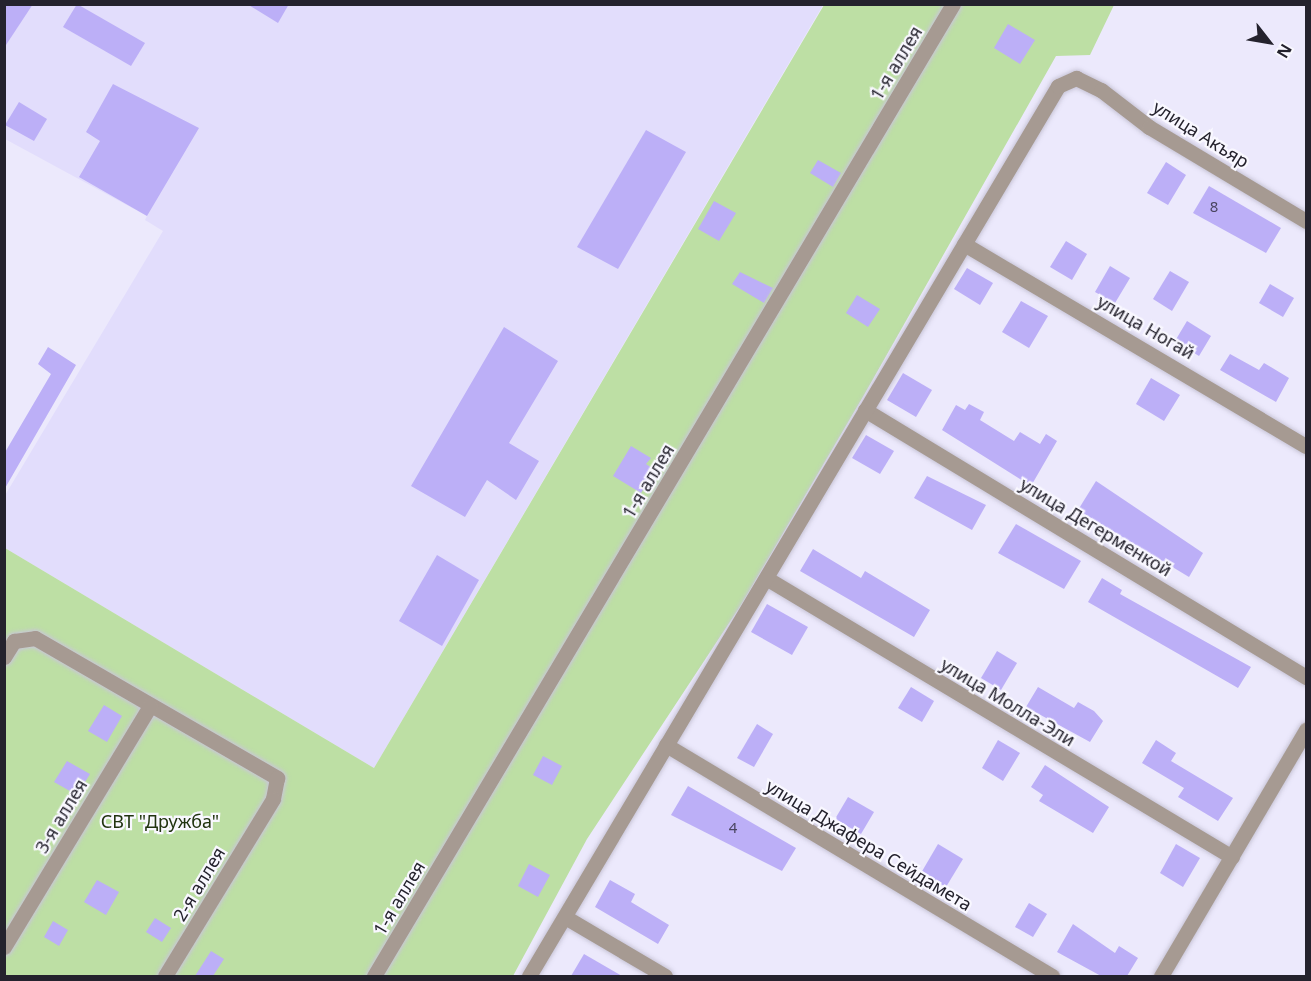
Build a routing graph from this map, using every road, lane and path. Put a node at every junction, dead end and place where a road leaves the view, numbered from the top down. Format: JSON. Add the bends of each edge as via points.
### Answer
{"nodes":[{"id":1,"x":953,"y":4,"type":"edge"},
{"id":2,"x":1306,"y":221,"type":"edge"},
{"id":3,"x":964,"y":244,"type":"junction"},
{"id":4,"x":865,"y":410,"type":"junction"},
{"id":5,"x":1306,"y":446,"type":"edge"},
{"id":6,"x":766,"y":578,"type":"junction"},
{"id":7,"x":4,"y":657,"type":"edge"},
{"id":8,"x":1306,"y":677,"type":"edge"},
{"id":9,"x":150,"y":706,"type":"junction"},
{"id":10,"x":1306,"y":730,"type":"edge"},
{"id":11,"x":666,"y":746,"type":"junction"},
{"id":12,"x":1232,"y":857,"type":"junction"},
{"id":13,"x":565,"y":916,"type":"junction"},
{"id":14,"x":4,"y":947,"type":"edge"},
{"id":15,"x":165,"y":976,"type":"edge"},
{"id":16,"x":374,"y":976,"type":"edge"},
{"id":17,"x":529,"y":976,"type":"edge"},
{"id":18,"x":665,"y":976,"type":"edge"},
{"id":19,"x":1052,"y":976,"type":"edge"},
{"id":20,"x":1161,"y":976,"type":"edge"}],
"edges":[{"from":1,"to":16,"type":"street","name":"1-я аллея"},
{"from":2,"to":3,"type":"street","name":"улица Акъяр","via":[[1076,78],[1058,86]]},
{"from":3,"to":4,"type":"street"},
{"from":3,"to":5,"type":"street","name":"улица Ногай"},
{"from":4,"to":6,"type":"street"},
{"from":4,"to":8,"type":"street","name":"улица Дегерменкой"},
{"from":6,"to":11,"type":"street"},
{"from":6,"to":12,"type":"street","name":"улица Молла-Эли"},
{"from":7,"to":9,"type":"street","via":[[14,640],[35,638]]},
{"from":9,"to":14,"type":"street","name":"3-я аллея"},
{"from":9,"to":15,"type":"street","name":"2-я аллея","via":[[277,778],[273,799]]},
{"from":10,"to":12,"type":"street"},
{"from":11,"to":13,"type":"street"},
{"from":11,"to":19,"type":"street","name":"улица Джафера Сейдамета"},
{"from":12,"to":20,"type":"street"},
{"from":13,"to":17,"type":"street"},
{"from":13,"to":18,"type":"street"}]}
